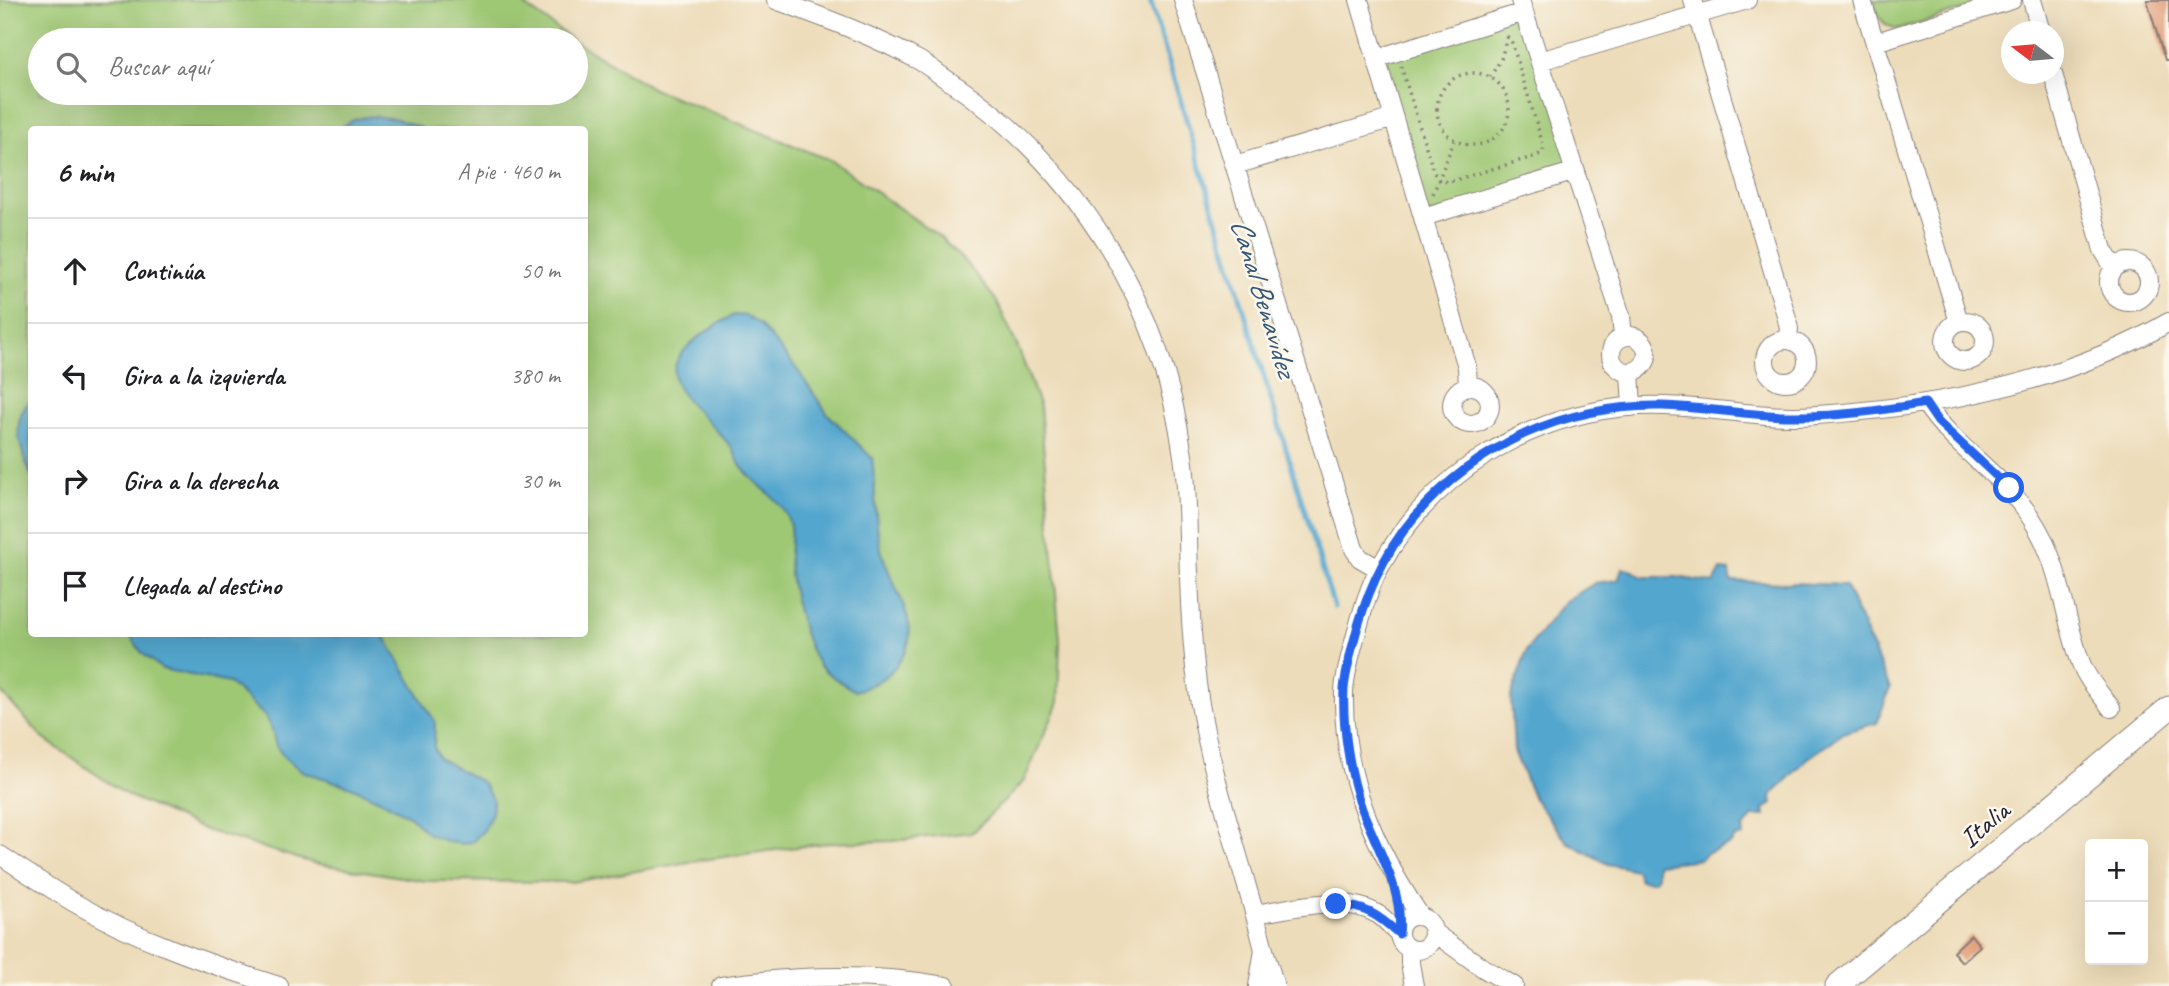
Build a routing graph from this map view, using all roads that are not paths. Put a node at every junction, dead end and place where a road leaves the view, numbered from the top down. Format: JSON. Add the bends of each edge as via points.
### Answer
{"nodes":[{"id":1,"x":776,"y":0,"type":"edge"},
{"id":2,"x":1183,"y":0,"type":"edge"},
{"id":3,"x":1359,"y":0,"type":"edge"},
{"id":4,"x":1746,"y":0,"type":"edge"},
{"id":5,"x":1862,"y":0,"type":"edge"},
{"id":6,"x":2012,"y":0,"type":"edge"},
{"id":7,"x":2032,"y":0,"type":"edge"},
{"id":8,"x":1522,"y":6,"type":"edge"},
{"id":9,"x":1695,"y":7,"type":"edge"},
{"id":10,"x":2038,"y":21,"type":"edge"},
{"id":11,"x":1876,"y":42,"type":"junction"},
{"id":12,"x":1378,"y":58,"type":"junction"},
{"id":13,"x":1540,"y":61,"type":"junction"},
{"id":14,"x":2056,"y":84,"type":"edge"},
{"id":15,"x":1394,"y":118,"type":"junction"},
{"id":16,"x":1235,"y":165,"type":"junction"},
{"id":17,"x":1576,"y":171,"type":"junction"},
{"id":18,"x":1423,"y":217,"type":"junction"},
{"id":19,"x":2114,"y":268,"type":"dead end"},
{"id":20,"x":1959,"y":321,"type":"dead end"},
{"id":21,"x":2169,"y":322,"type":"edge"},
{"id":22,"x":1623,"y":337,"type":"junction"},
{"id":23,"x":1787,"y":340,"type":"dead end"},
{"id":24,"x":1630,"y":372,"type":"junction"},
{"id":25,"x":1468,"y":386,"type":"dead end"},
{"id":26,"x":1925,"y":403,"type":"junction"},
{"id":27,"x":1632,"y":407,"type":"junction"},
{"id":28,"x":1379,"y":569,"type":"junction"},
{"id":29,"x":2111,"y":708,"type":"dead end"},
{"id":30,"x":2169,"y":708,"type":"edge"},
{"id":31,"x":0,"y":855,"type":"edge"},
{"id":32,"x":1387,"y":864,"type":"junction"},
{"id":33,"x":1256,"y":914,"type":"junction"},
{"id":34,"x":1421,"y":917,"type":"junction"},
{"id":35,"x":1399,"y":931,"type":"junction"},
{"id":36,"x":1433,"y":932,"type":"junction"},
{"id":37,"x":1410,"y":949,"type":"junction"},
{"id":38,"x":1264,"y":950,"type":"junction"},
{"id":39,"x":279,"y":986,"type":"edge"},
{"id":40,"x":721,"y":986,"type":"edge"},
{"id":41,"x":946,"y":986,"type":"edge"},
{"id":42,"x":1258,"y":986,"type":"edge"},
{"id":43,"x":1275,"y":986,"type":"edge"},
{"id":44,"x":1414,"y":986,"type":"edge"},
{"id":45,"x":1514,"y":986,"type":"edge"},
{"id":46,"x":1837,"y":986,"type":"edge"}],
"edges":[{"from":1,"to":33,"type":"street","via":[[889,45],[983,105],[1059,177],[1117,260],[1149,324],[1168,377],[1187,485],[1191,624],[1200,702],[1213,765]]},
{"from":2,"to":16,"type":"street"},
{"from":3,"to":12,"type":"street"},
{"from":4,"to":9,"type":"street"},
{"from":5,"to":11,"type":"street"},
{"from":6,"to":11,"type":"street"},
{"from":7,"to":10,"type":"street"},
{"from":8,"to":12,"type":"street"},
{"from":8,"to":13,"type":"street"},
{"from":9,"to":13,"type":"street"},
{"from":9,"to":23,"type":"street","via":[[1786,315]]},
{"from":11,"to":20,"type":"street"},
{"from":12,"to":15,"type":"street"},
{"from":13,"to":17,"type":"street"},
{"from":14,"to":19,"type":"street","via":[[2103,250]]},
{"from":15,"to":16,"type":"street"},
{"from":15,"to":18,"type":"street"},
{"from":16,"to":28,"type":"street","via":[[1353,549]]},
{"from":17,"to":18,"type":"street"},
{"from":17,"to":22,"type":"street","via":[[1621,316]]},
{"from":18,"to":25,"type":"street","via":[[1467,367]]},
{"from":21,"to":26,"type":"street","via":[[2054,372]]},
{"from":22,"to":24,"type":"street","via":[[1611,356],[1616,367]]},
{"from":22,"to":24,"type":"street","via":[[1635,337],[1646,349],[1642,366]]},
{"from":24,"to":27,"type":"street"},
{"from":26,"to":27,"type":"street","via":[[1796,416]]},
{"from":26,"to":29,"type":"street","via":[[1938,422],[2009,488],[2037,526],[2049,549],[2082,665]]},
{"from":27,"to":28,"type":"street","via":[[1548,424],[1482,456],[1435,493]]},
{"from":28,"to":32,"type":"street","via":[[1365,602],[1344,690],[1354,780]]},
{"from":30,"to":46,"type":"street","name":"Italia"},
{"from":31,"to":39,"type":"street","via":[[74,903],[126,929]]},
{"from":32,"to":34,"type":"street"},
{"from":32,"to":35,"type":"street"},
{"from":33,"to":35,"type":"street","via":[[1314,905],[1350,906],[1379,915]]},
{"from":33,"to":38,"type":"street"},
{"from":34,"to":35,"type":"street","via":[[1411,917]]},
{"from":34,"to":36,"type":"street"},
{"from":35,"to":37,"type":"street","via":[[1402,943]]},
{"from":36,"to":37,"type":"street","via":[[1426,946]]},
{"from":36,"to":45,"type":"street"},
{"from":37,"to":44,"type":"street"},
{"from":38,"to":42,"type":"street"},
{"from":38,"to":43,"type":"street"},
{"from":40,"to":41,"type":"street","via":[[853,976]]}]}
